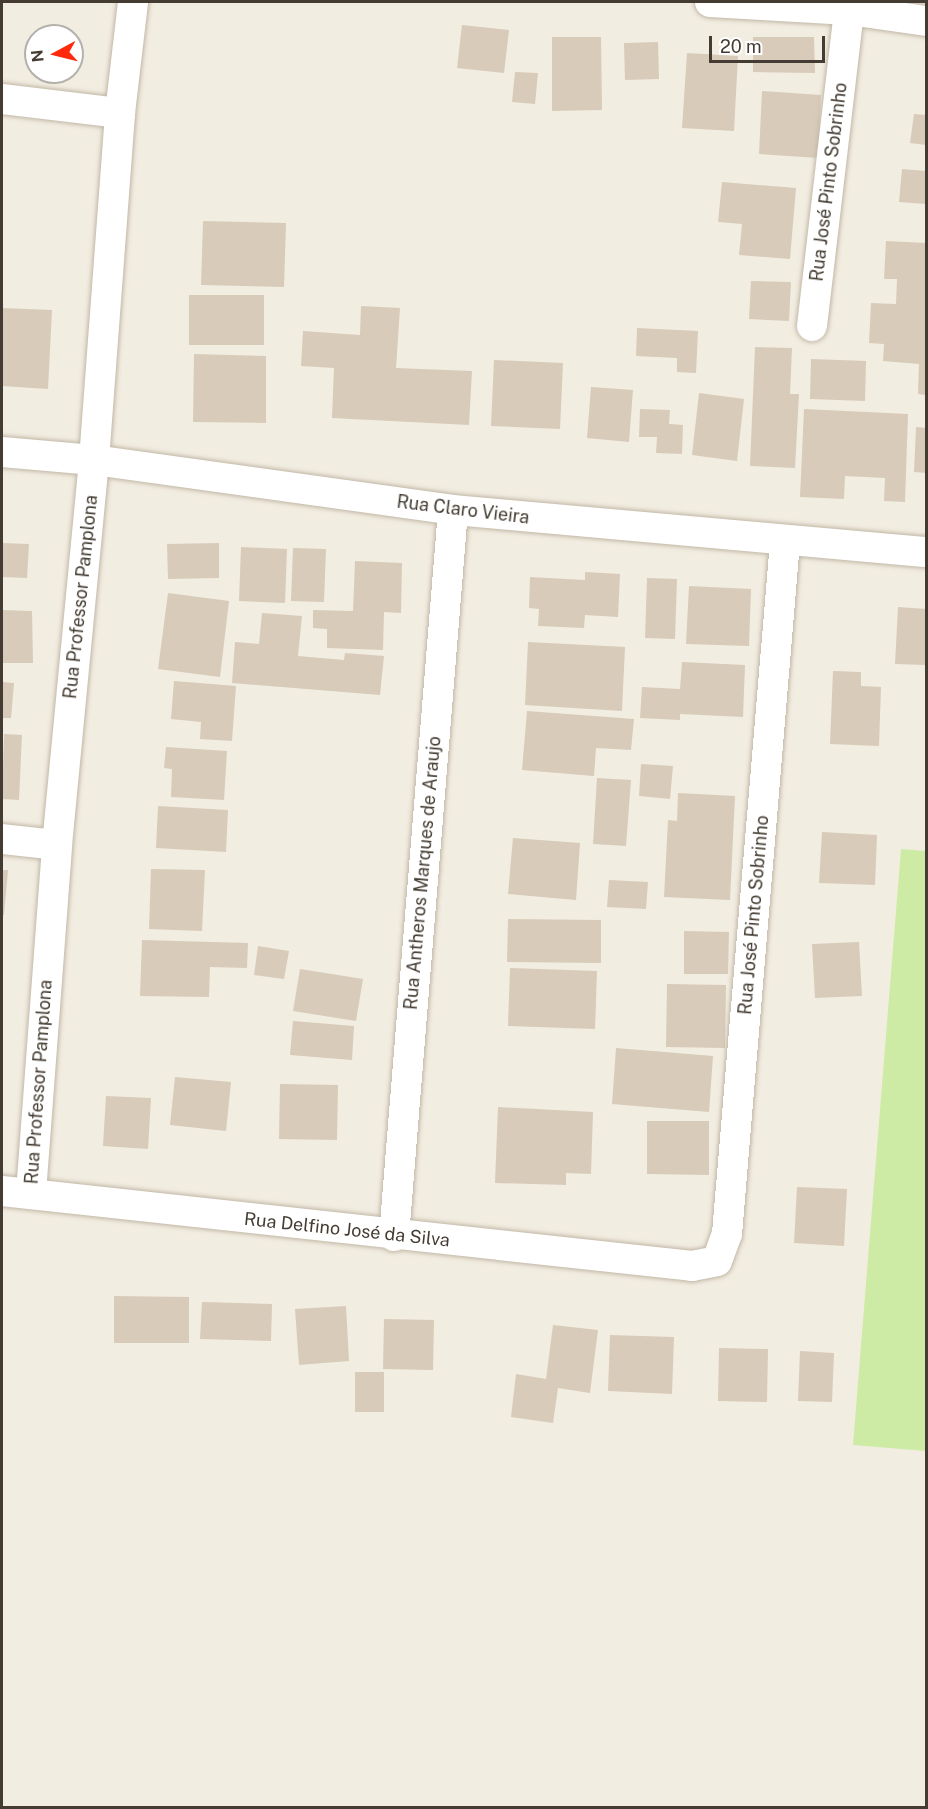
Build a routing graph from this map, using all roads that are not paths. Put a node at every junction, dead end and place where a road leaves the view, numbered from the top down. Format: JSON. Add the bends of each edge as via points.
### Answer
{"nodes":[{"id":1,"x":133,"y":2,"type":"edge"},
{"id":2,"x":710,"y":2,"type":"edge"},
{"id":3,"x":850,"y":6,"type":"edge"},
{"id":4,"x":927,"y":21,"type":"edge"},
{"id":5,"x":2,"y":99,"type":"edge"},
{"id":6,"x":120,"y":113,"type":"junction"},
{"id":7,"x":812,"y":326,"type":"dead end"},
{"id":8,"x":2,"y":452,"type":"edge"},
{"id":9,"x":94,"y":460,"type":"junction"},
{"id":10,"x":453,"y":510,"type":"junction"},
{"id":11,"x":785,"y":542,"type":"junction"},
{"id":12,"x":927,"y":552,"type":"edge"},
{"id":13,"x":2,"y":839,"type":"edge"},
{"id":14,"x":57,"y":845,"type":"junction"},
{"id":15,"x":2,"y":1191,"type":"edge"},
{"id":16,"x":31,"y":1193,"type":"junction"},
{"id":17,"x":394,"y":1236,"type":"junction"},
{"id":18,"x":692,"y":1266,"type":"joint"}],
"edges":[{"from":1,"to":6,"type":"street","name":"Rua Professor Pamplona"},
{"from":2,"to":3,"type":"street"},
{"from":3,"to":4,"type":"street"},
{"from":3,"to":7,"type":"street","name":"Rua José Pinto Sobrinho"},
{"from":5,"to":6,"type":"street"},
{"from":6,"to":9,"type":"street","name":"Rua Professor Pamplona"},
{"from":8,"to":9,"type":"street","name":"Rua Claro Vieira"},
{"from":9,"to":10,"type":"street","name":"Rua Claro Vieira"},
{"from":9,"to":14,"type":"street","name":"Rua Professor Pamplona"},
{"from":10,"to":11,"type":"street","name":"Rua Claro Vieira"},
{"from":10,"to":17,"type":"street","name":"Rua Antheros Marques de Araujo"},
{"from":11,"to":12,"type":"street","name":"Rua Claro Vieira"},
{"from":11,"to":18,"type":"street","name":"Rua José Pinto Sobrinho","via":[[728,1234],[717,1261]]},
{"from":13,"to":14,"type":"street"},
{"from":14,"to":16,"type":"street","name":"Rua Professor Pamplona"},
{"from":15,"to":16,"type":"street","name":"Rua Delfino José da Silva"},
{"from":16,"to":17,"type":"street","name":"Rua Delfino José da Silva"},
{"from":17,"to":18,"type":"street","name":"Rua Delfino José da Silva"}]}
